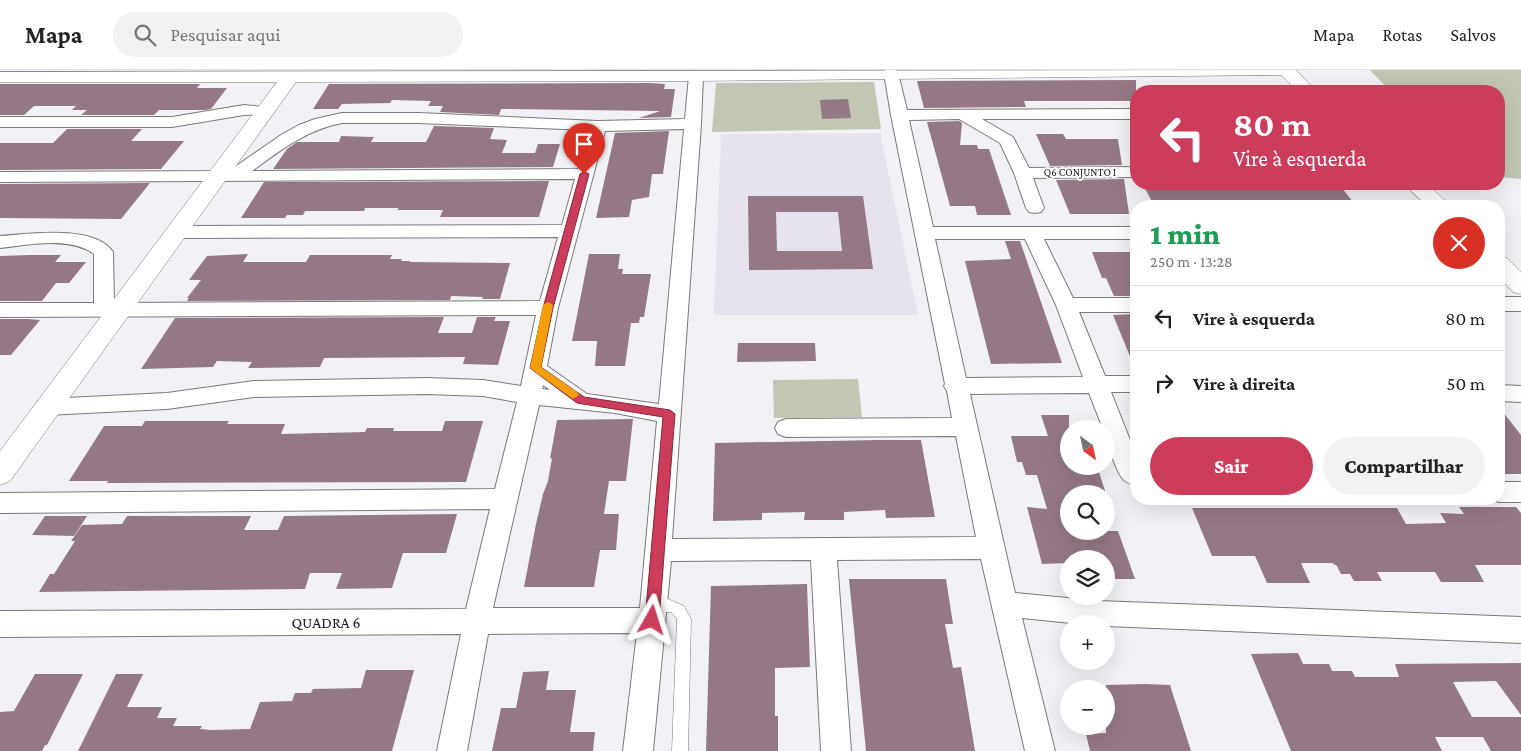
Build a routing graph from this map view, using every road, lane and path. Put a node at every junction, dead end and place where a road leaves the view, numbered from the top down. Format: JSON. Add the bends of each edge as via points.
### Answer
{"nodes":[{"id":1,"x":1286,"y":70,"type":"edge"},
{"id":2,"x":1153,"y":71,"type":"edge"},
{"id":3,"x":432,"y":73,"type":"edge"},
{"id":4,"x":891,"y":73,"type":"junction"},
{"id":5,"x":135,"y":74,"type":"edge"},
{"id":6,"x":696,"y":76,"type":"junction"},
{"id":7,"x":0,"y":77,"type":"edge"},
{"id":8,"x":290,"y":77,"type":"junction"},
{"id":9,"x":1301,"y":85,"type":"edge"},
{"id":10,"x":266,"y":110,"type":"junction"},
{"id":11,"x":899,"y":114,"type":"junction"},
{"id":12,"x":1130,"y":114,"type":"edge"},
{"id":13,"x":963,"y":115,"type":"junction"},
{"id":14,"x":0,"y":122,"type":"edge"},
{"id":15,"x":693,"y":124,"type":"junction"},
{"id":16,"x":598,"y":126,"type":"junction"},
{"id":17,"x":1130,"y":172,"type":"edge"},
{"id":18,"x":1023,"y":173,"type":"junction"},
{"id":19,"x":584,"y":174,"type":"junction"},
{"id":20,"x":226,"y":176,"type":"junction"},
{"id":21,"x":0,"y":177,"type":"edge"},
{"id":22,"x":1421,"y":190,"type":"edge"},
{"id":23,"x":1433,"y":200,"type":"edge"},
{"id":24,"x":1035,"y":208,"type":"dead end"},
{"id":25,"x":178,"y":232,"type":"junction"},
{"id":26,"x":568,"y":232,"type":"junction"},
{"id":27,"x":926,"y":232,"type":"junction"},
{"id":28,"x":1130,"y":232,"type":"edge"},
{"id":29,"x":1032,"y":233,"type":"junction"},
{"id":30,"x":0,"y":242,"type":"edge"},
{"id":31,"x":1505,"y":269,"type":"edge"},
{"id":32,"x":1521,"y":286,"type":"edge"},
{"id":33,"x":1505,"y":304,"type":"edge"},
{"id":34,"x":1521,"y":304,"type":"edge"},
{"id":35,"x":1066,"y":305,"type":"junction"},
{"id":36,"x":1130,"y":305,"type":"edge"},
{"id":37,"x":548,"y":308,"type":"junction"},
{"id":38,"x":112,"y":309,"type":"junction"},
{"id":39,"x":0,"y":310,"type":"edge"},
{"id":40,"x":536,"y":368,"type":"junction"},
{"id":41,"x":1130,"y":384,"type":"edge"},
{"id":42,"x":1097,"y":385,"type":"junction"},
{"id":43,"x":955,"y":386,"type":"junction"},
{"id":44,"x":1505,"y":393,"type":"edge"},
{"id":45,"x":1521,"y":394,"type":"edge"},
{"id":46,"x":530,"y":396,"type":"junction"},
{"id":47,"x":581,"y":400,"type":"junction"},
{"id":48,"x":46,"y":407,"type":"junction"},
{"id":49,"x":670,"y":414,"type":"junction"},
{"id":50,"x":964,"y":427,"type":"junction"},
{"id":51,"x":786,"y":428,"type":"dead end"},
{"id":52,"x":1130,"y":469,"type":"edge"},
{"id":53,"x":0,"y":473,"type":"edge"},
{"id":54,"x":1505,"y":492,"type":"edge"},
{"id":55,"x":1521,"y":492,"type":"edge"},
{"id":56,"x":505,"y":499,"type":"junction"},
{"id":57,"x":0,"y":503,"type":"edge"},
{"id":58,"x":991,"y":548,"type":"junction"},
{"id":59,"x":658,"y":550,"type":"junction"},
{"id":60,"x":823,"y":550,"type":"junction"},
{"id":61,"x":1004,"y":604,"type":"junction"},
{"id":62,"x":653,"y":613,"type":"junction"},
{"id":63,"x":477,"y":621,"type":"junction"},
{"id":64,"x":0,"y":624,"type":"edge"},
{"id":65,"x":1521,"y":630,"type":"edge"},
{"id":66,"x":452,"y":751,"type":"edge"},
{"id":67,"x":638,"y":751,"type":"edge"},
{"id":68,"x":680,"y":751,"type":"edge"},
{"id":69,"x":836,"y":751,"type":"edge"},
{"id":70,"x":1040,"y":751,"type":"edge"}],
"edges":[{"from":1,"to":2,"type":"street"},
{"from":1,"to":9,"type":"street"},
{"from":2,"to":4,"type":"street"},
{"from":3,"to":6,"type":"street"},
{"from":3,"to":8,"type":"street"},
{"from":4,"to":6,"type":"street"},
{"from":4,"to":11,"type":"street"},
{"from":5,"to":7,"type":"street"},
{"from":5,"to":8,"type":"street"},
{"from":6,"to":15,"type":"street"},
{"from":8,"to":10,"type":"street"},
{"from":10,"to":14,"type":"street","via":[[244,110],[172,122]]},
{"from":10,"to":20,"type":"street"},
{"from":11,"to":13,"type":"street"},
{"from":11,"to":27,"type":"street"},
{"from":12,"to":13,"type":"street"},
{"from":13,"to":18,"type":"street","via":[[1007,140]]},
{"from":15,"to":16,"type":"street"},
{"from":15,"to":49,"type":"street"},
{"from":16,"to":19,"type":"street"},
{"from":16,"to":20,"type":"street","via":[[342,118],[305,128]]},
{"from":17,"to":18,"type":"street","name":"Q6 CONJUNTO I"},
{"from":18,"to":24,"type":"street"},
{"from":19,"to":20,"type":"street"},
{"from":19,"to":26,"type":"street"},
{"from":20,"to":21,"type":"street"},
{"from":20,"to":25,"type":"street"},
{"from":22,"to":23,"type":"street"},
{"from":25,"to":26,"type":"street"},
{"from":25,"to":38,"type":"street"},
{"from":26,"to":37,"type":"street"},
{"from":27,"to":29,"type":"street"},
{"from":27,"to":43,"type":"street"},
{"from":28,"to":29,"type":"street"},
{"from":29,"to":35,"type":"street"},
{"from":30,"to":38,"type":"street","via":[[41,239],[86,242],[98,246],[104,252],[103,285]]},
{"from":31,"to":32,"type":"street"},
{"from":33,"to":34,"type":"street"},
{"from":35,"to":36,"type":"street"},
{"from":35,"to":42,"type":"street"},
{"from":37,"to":38,"type":"street"},
{"from":37,"to":40,"type":"street"},
{"from":38,"to":39,"type":"street"},
{"from":38,"to":48,"type":"street"},
{"from":40,"to":46,"type":"street"},
{"from":40,"to":47,"type":"street"},
{"from":41,"to":42,"type":"street"},
{"from":42,"to":43,"type":"street"},
{"from":42,"to":52,"type":"street"},
{"from":43,"to":50,"type":"street"},
{"from":44,"to":45,"type":"street"},
{"from":46,"to":47,"type":"street"},
{"from":46,"to":48,"type":"street","via":[[483,388],[309,387],[254,389],[158,402]]},
{"from":46,"to":56,"type":"street"},
{"from":47,"to":49,"type":"street"},
{"from":48,"to":53,"type":"street"},
{"from":49,"to":59,"type":"street"},
{"from":50,"to":51,"type":"street"},
{"from":50,"to":58,"type":"street"},
{"from":54,"to":55,"type":"street"},
{"from":56,"to":57,"type":"street"},
{"from":56,"to":63,"type":"street"},
{"from":58,"to":60,"type":"street"},
{"from":58,"to":61,"type":"street"},
{"from":59,"to":60,"type":"street"},
{"from":59,"to":62,"type":"street"},
{"from":60,"to":69,"type":"street"},
{"from":61,"to":65,"type":"street","via":[[1098,613]]},
{"from":61,"to":70,"type":"street"},
{"from":62,"to":63,"type":"street","name":"QUADRA 6"},
{"from":62,"to":67,"type":"street"},
{"from":62,"to":68,"type":"lane","via":[[674,605],[684,619]]},
{"from":63,"to":64,"type":"street","name":"QUADRA 6"},
{"from":63,"to":66,"type":"street"}]}
